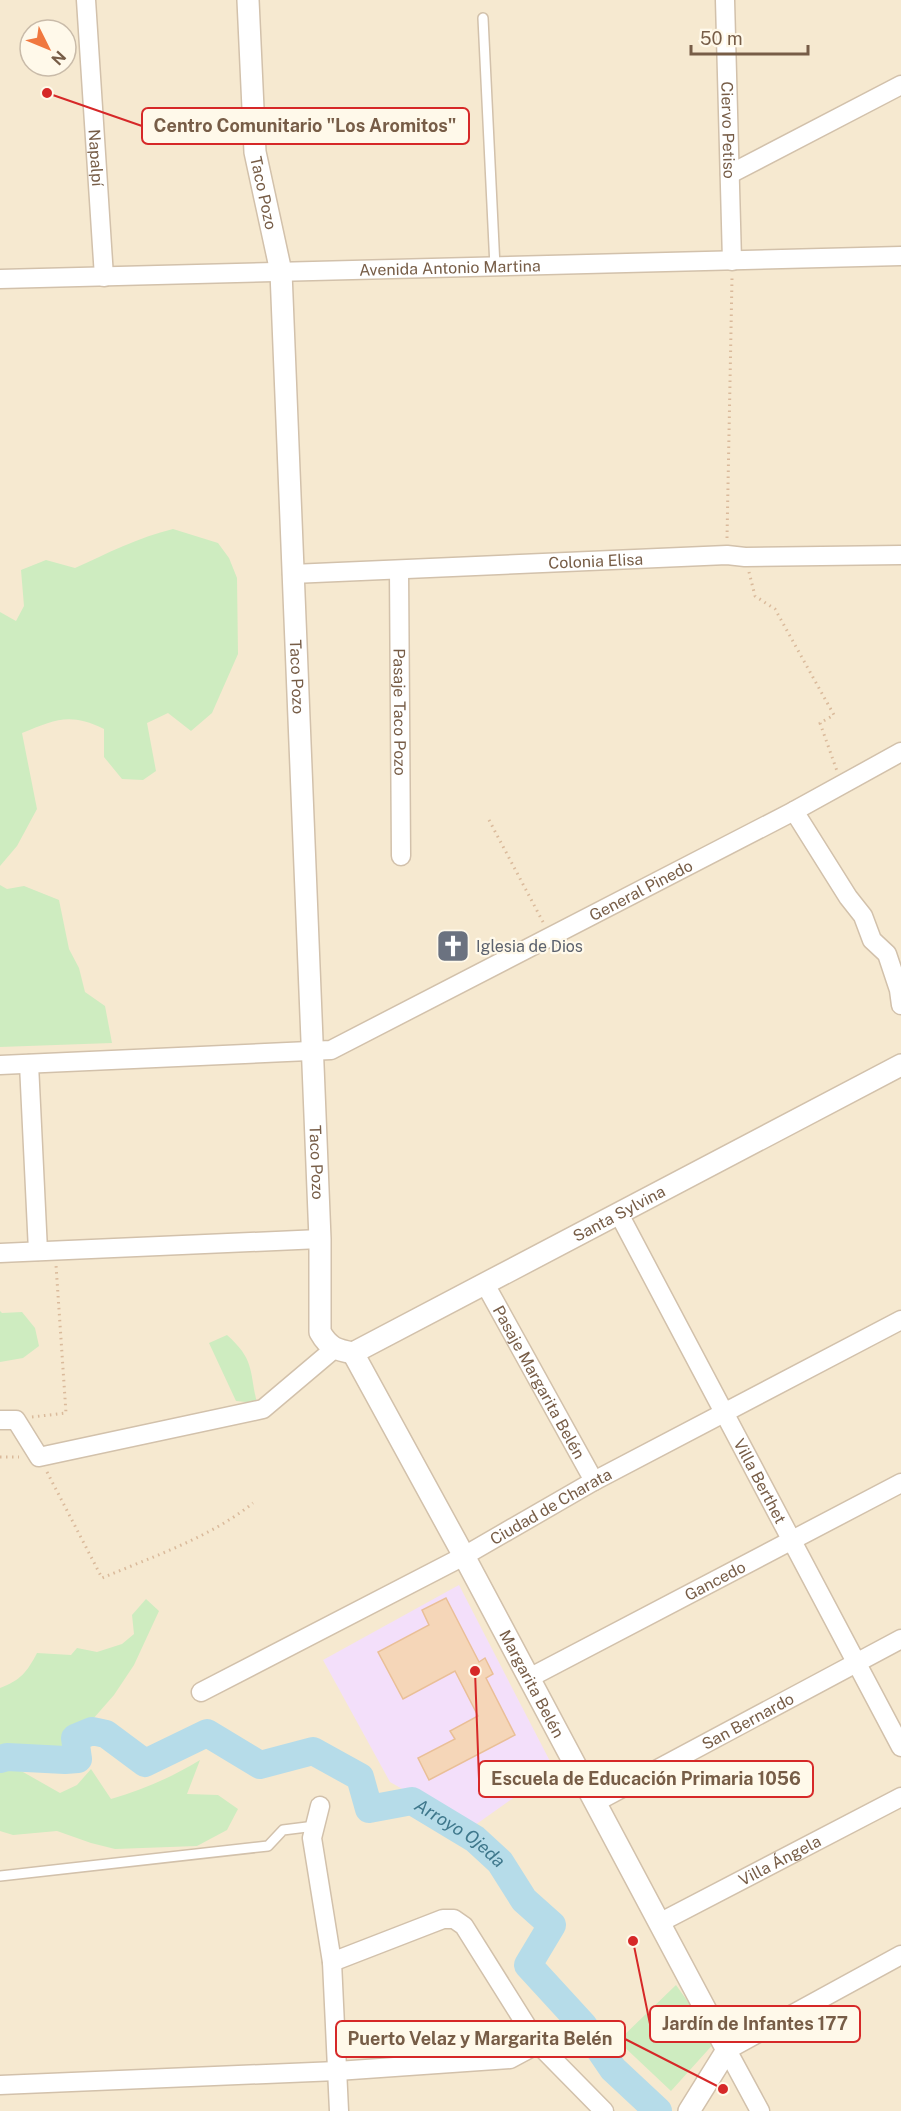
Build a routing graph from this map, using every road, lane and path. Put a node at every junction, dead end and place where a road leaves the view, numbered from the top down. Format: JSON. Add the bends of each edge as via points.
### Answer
{"nodes":[{"id":1,"x":86,"y":0,"type":"edge"},
{"id":2,"x":248,"y":0,"type":"edge"},
{"id":3,"x":724,"y":0,"type":"edge"},
{"id":4,"x":483,"y":18,"type":"dead end"},
{"id":5,"x":901,"y":85,"type":"edge"},
{"id":6,"x":730,"y":174,"type":"junction"},
{"id":7,"x":901,"y":256,"type":"edge"},
{"id":8,"x":732,"y":261,"type":"junction"},
{"id":9,"x":495,"y":267,"type":"junction"},
{"id":10,"x":281,"y":272,"type":"junction"},
{"id":11,"x":104,"y":277,"type":"junction"},
{"id":12,"x":0,"y":279,"type":"edge"},
{"id":13,"x":901,"y":555,"type":"edge"},
{"id":14,"x":736,"y":556,"type":"junction"},
{"id":15,"x":399,"y":570,"type":"junction"},
{"id":16,"x":292,"y":574,"type":"junction"},
{"id":17,"x":901,"y":752,"type":"edge"},
{"id":18,"x":842,"y":784,"type":"junction"},
{"id":19,"x":794,"y":811,"type":"junction"},
{"id":20,"x":489,"y":820,"type":"dead end"},
{"id":21,"x":401,"y":856,"type":"dead end"},
{"id":22,"x":551,"y":937,"type":"junction"},
{"id":23,"x":901,"y":1005,"type":"edge"},
{"id":24,"x":312,"y":1051,"type":"junction"},
{"id":25,"x":29,"y":1064,"type":"junction"},
{"id":26,"x":0,"y":1065,"type":"edge"},
{"id":27,"x":901,"y":1065,"type":"edge"},
{"id":28,"x":619,"y":1214,"type":"junction"},
{"id":29,"x":320,"y":1239,"type":"junction"},
{"id":30,"x":46,"y":1251,"type":"junction"},
{"id":31,"x":0,"y":1253,"type":"edge"},
{"id":32,"x":485,"y":1284,"type":"junction"},
{"id":33,"x":901,"y":1320,"type":"edge"},
{"id":34,"x":344,"y":1351,"type":"junction"},
{"id":35,"x":724,"y":1412,"type":"junction"},
{"id":36,"x":8,"y":1420,"type":"edge"},
{"id":37,"x":0,"y":1457,"type":"edge"},
{"id":38,"x":39,"y":1457,"type":"junction"},
{"id":39,"x":594,"y":1481,"type":"junction"},
{"id":40,"x":901,"y":1483,"type":"edge"},
{"id":41,"x":253,"y":1503,"type":"dead end"},
{"id":42,"x":792,"y":1539,"type":"junction"},
{"id":43,"x":464,"y":1556,"type":"junction"},
{"id":44,"x":901,"y":1639,"type":"edge"},
{"id":45,"x":856,"y":1663,"type":"junction"},
{"id":46,"x":529,"y":1678,"type":"junction"},
{"id":47,"x":201,"y":1692,"type":"dead end"},
{"id":48,"x":901,"y":1747,"type":"edge"},
{"id":49,"x":901,"y":1797,"type":"edge"},
{"id":50,"x":596,"y":1802,"type":"junction"},
{"id":51,"x":320,"y":1806,"type":"dead end"},
{"id":52,"x":315,"y":1826,"type":"junction"},
{"id":53,"x":0,"y":1876,"type":"edge"},
{"id":54,"x":659,"y":1923,"type":"junction"},
{"id":55,"x":901,"y":1955,"type":"edge"},
{"id":56,"x":332,"y":1962,"type":"junction"},
{"id":57,"x":538,"y":2044,"type":"junction"},
{"id":58,"x":727,"y":2050,"type":"junction"},
{"id":59,"x":337,"y":2071,"type":"junction"},
{"id":60,"x":0,"y":2085,"type":"edge"},
{"id":61,"x":339,"y":2111,"type":"edge"},
{"id":62,"x":604,"y":2111,"type":"edge"},
{"id":63,"x":689,"y":2111,"type":"edge"},
{"id":64,"x":760,"y":2111,"type":"edge"}],
"edges":[{"from":1,"to":11,"type":"street","name":"Napalpí"},
{"from":2,"to":10,"type":"street","name":"Taco Pozo","via":[[255,152]]},
{"from":3,"to":6,"type":"street","name":"Ciervo Petiso"},
{"from":4,"to":9,"type":"lane"},
{"from":5,"to":6,"type":"street"},
{"from":6,"to":8,"type":"street","name":"Ciervo Petiso"},
{"from":7,"to":8,"type":"street","name":"Avenida Antonio Martina"},
{"from":8,"to":9,"type":"street","name":"Avenida Antonio Martina"},
{"from":8,"to":14,"type":"path"},
{"from":9,"to":10,"type":"street","name":"Avenida Antonio Martina"},
{"from":10,"to":11,"type":"street","name":"Avenida Antonio Martina"},
{"from":10,"to":16,"type":"street","name":"Taco Pozo"},
{"from":11,"to":12,"type":"street","name":"Avenida Antonio Martina"},
{"from":13,"to":14,"type":"street","name":"Colonia Elisa"},
{"from":14,"to":15,"type":"street","name":"Colonia Elisa"},
{"from":14,"to":18,"type":"path","via":[[755,596],[775,609],[834,715],[820,723]]},
{"from":15,"to":16,"type":"street","name":"Colonia Elisa"},
{"from":15,"to":21,"type":"street","name":"Pasaje Taco Pozo"},
{"from":16,"to":24,"type":"street","name":"Taco Pozo"},
{"from":17,"to":18,"type":"street","name":"General Pinedo"},
{"from":18,"to":19,"type":"street","name":"General Pinedo"},
{"from":19,"to":22,"type":"street","name":"General Pinedo"},
{"from":19,"to":23,"type":"street","via":[[863,916],[872,940],[887,954]]},
{"from":20,"to":22,"type":"path"},
{"from":22,"to":24,"type":"street","name":"General Pinedo","via":[[331,1050]]},
{"from":24,"to":25,"type":"street","name":"General Pinedo"},
{"from":24,"to":29,"type":"street","name":"Taco Pozo"},
{"from":25,"to":26,"type":"street","name":"General Pinedo"},
{"from":25,"to":30,"type":"street"},
{"from":27,"to":28,"type":"street","name":"Santa Sylvina"},
{"from":28,"to":32,"type":"street","name":"Santa Sylvina"},
{"from":28,"to":35,"type":"street","name":"Villa Berthet"},
{"from":29,"to":30,"type":"street"},
{"from":29,"to":34,"type":"street","name":"Taco Pozo","via":[[321,1332],[326,1343]]},
{"from":30,"to":31,"type":"street"},
{"from":30,"to":36,"type":"path","via":[[66,1413]]},
{"from":32,"to":34,"type":"street","name":"Santa Sylvina"},
{"from":32,"to":39,"type":"street","name":"Pasaje Margarita Belén"},
{"from":33,"to":35,"type":"street","name":"Ciudad de Charata"},
{"from":34,"to":38,"type":"street","via":[[263,1409]]},
{"from":34,"to":43,"type":"street","name":"Margarita Belén"},
{"from":35,"to":39,"type":"street","name":"Ciudad de Charata"},
{"from":35,"to":42,"type":"street","name":"Villa Berthet"},
{"from":36,"to":38,"type":"street"},
{"from":37,"to":38,"type":"path"},
{"from":38,"to":41,"type":"path","via":[[102,1578],[235,1518]]},
{"from":39,"to":43,"type":"street","name":"Ciudad de Charata"},
{"from":40,"to":42,"type":"street","name":"Gancedo"},
{"from":42,"to":45,"type":"street","name":"Villa Berthet"},
{"from":42,"to":46,"type":"street","name":"Gancedo"},
{"from":43,"to":46,"type":"street","name":"Margarita Belén"},
{"from":43,"to":47,"type":"street","name":"Ciudad de Charata"},
{"from":44,"to":45,"type":"street","name":"San Bernardo"},
{"from":45,"to":48,"type":"street","name":"Villa Berthet"},
{"from":45,"to":50,"type":"street","name":"San Bernardo"},
{"from":46,"to":50,"type":"street","name":"Margarita Belén"},
{"from":49,"to":54,"type":"street","name":"Villa Ángela"},
{"from":50,"to":54,"type":"street","name":"Margarita Belén"},
{"from":51,"to":52,"type":"street"},
{"from":52,"to":53,"type":"lane","via":[[283,1830],[268,1846]]},
{"from":52,"to":56,"type":"street","via":[[312,1838]]},
{"from":54,"to":58,"type":"street","name":"Margarita Belén"},
{"from":55,"to":58,"type":"street"},
{"from":56,"to":57,"type":"street","via":[[443,1919],[454,1919],[464,1926]]},
{"from":56,"to":59,"type":"street"},
{"from":57,"to":59,"type":"street","via":[[510,2059]]},
{"from":57,"to":62,"type":"street"},
{"from":58,"to":63,"type":"street"},
{"from":58,"to":64,"type":"street","name":"Margarita Belén"},
{"from":59,"to":60,"type":"street"},
{"from":59,"to":61,"type":"street"}]}
